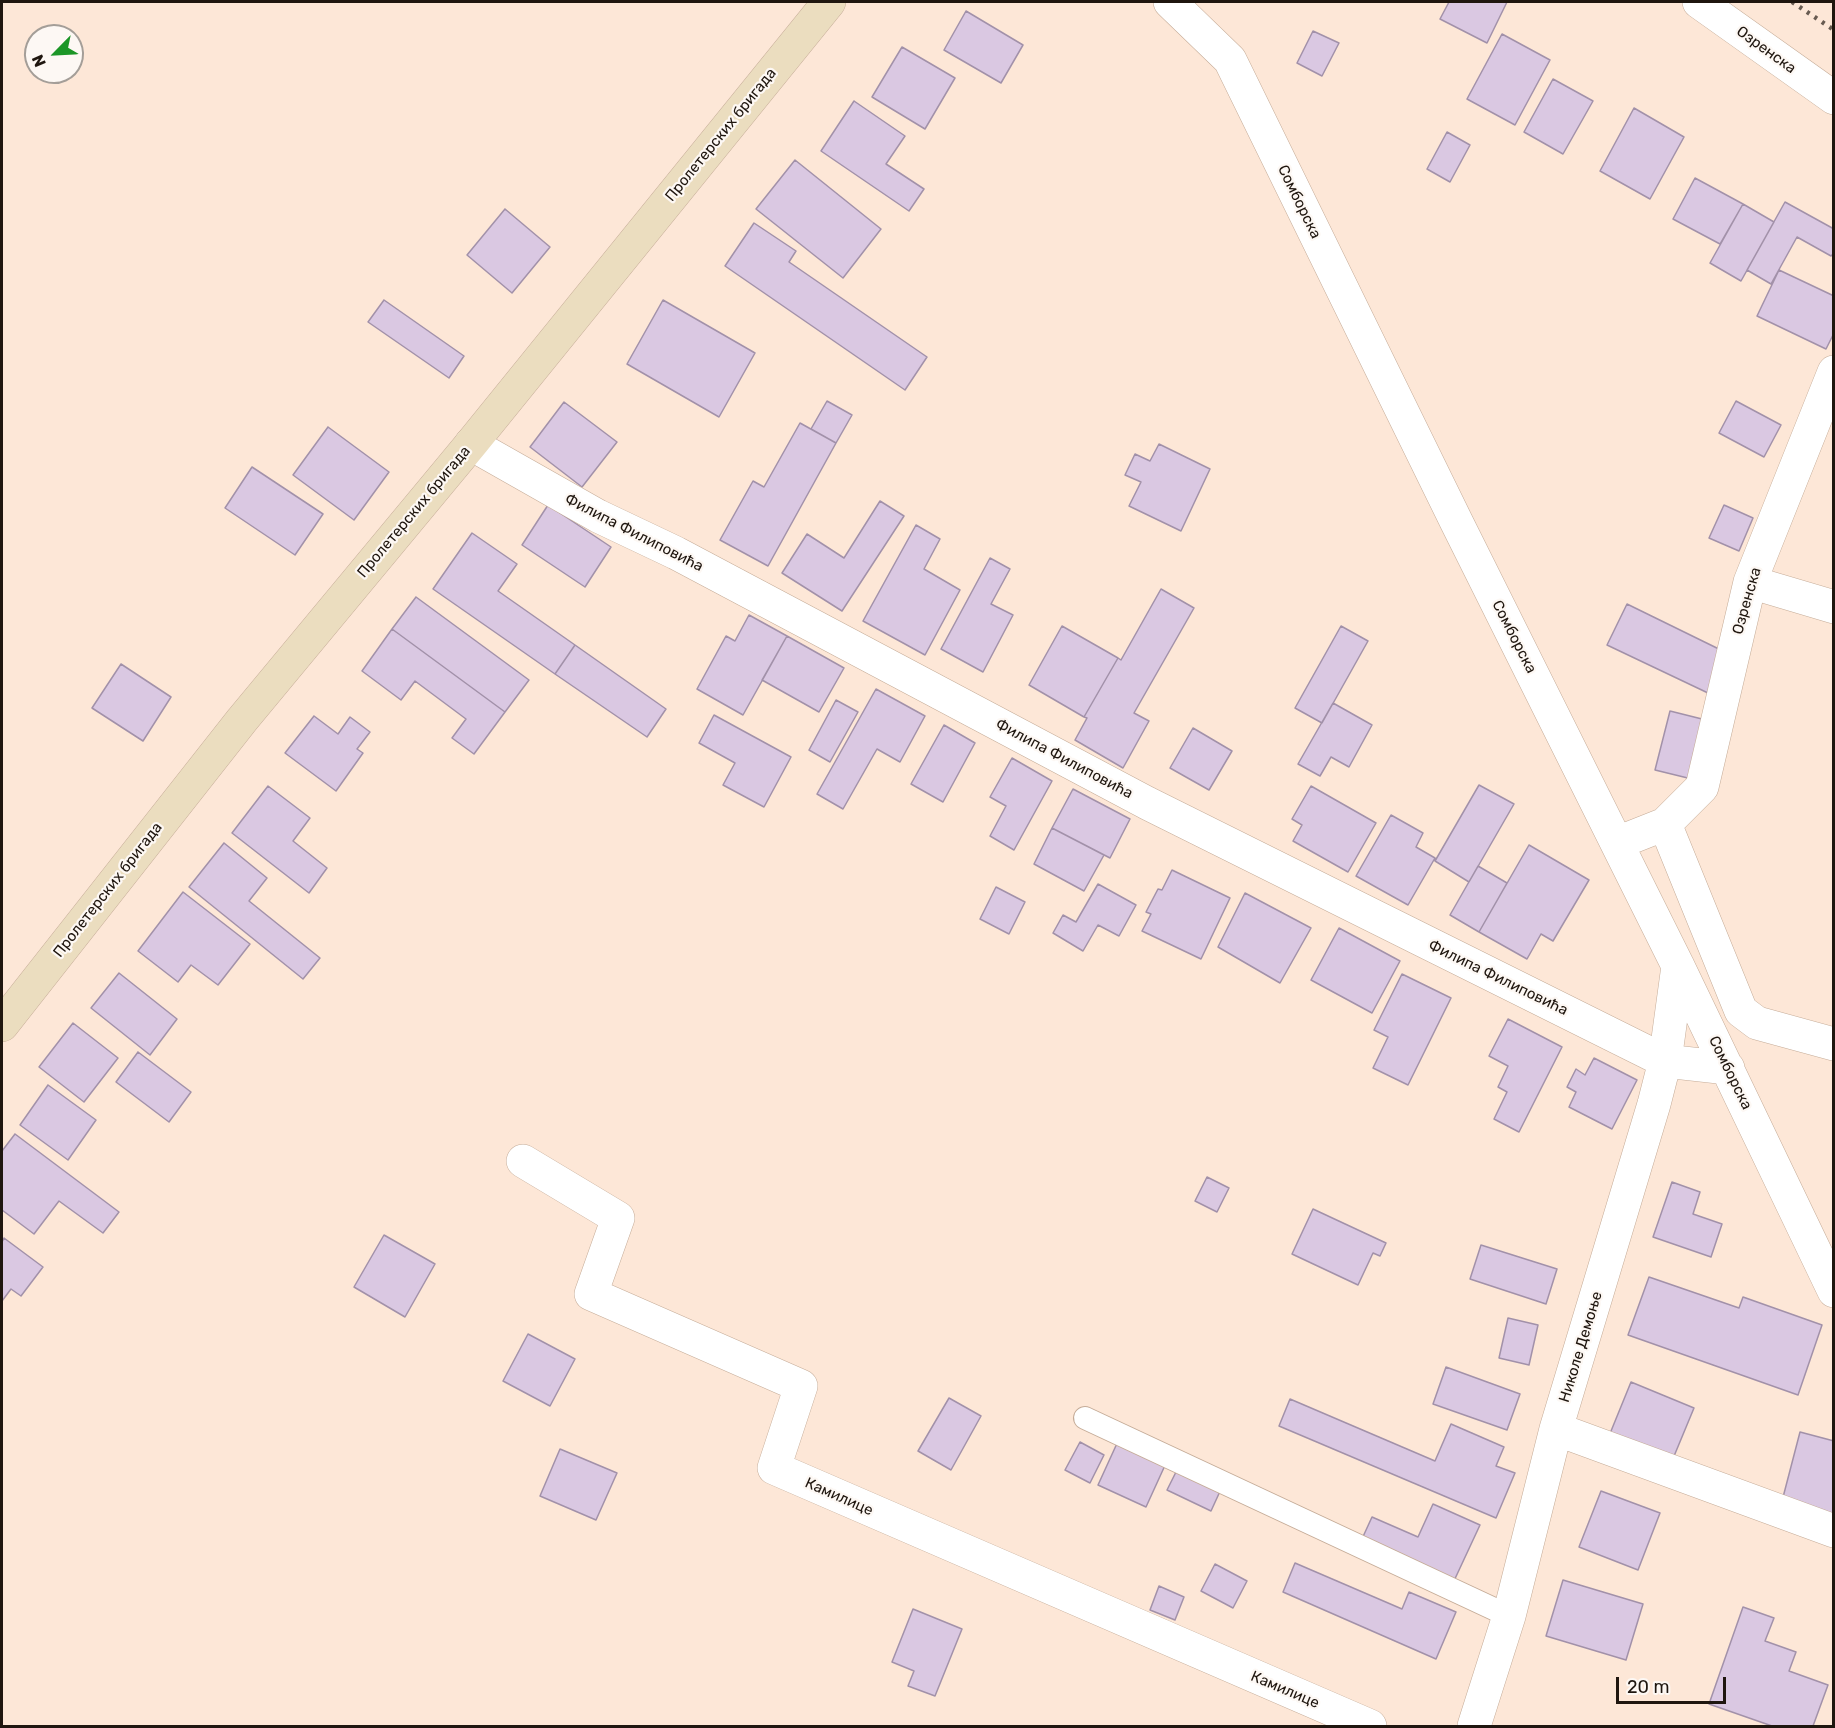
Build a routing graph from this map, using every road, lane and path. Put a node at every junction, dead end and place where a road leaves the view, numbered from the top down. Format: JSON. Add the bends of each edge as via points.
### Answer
{"nodes":[{"id":1,"x":830,"y":2,"type":"edge"},
{"id":2,"x":1170,"y":2,"type":"edge"},
{"id":3,"x":1699,"y":2,"type":"edge"},
{"id":4,"x":1833,"y":98,"type":"edge"},
{"id":5,"x":1833,"y":372,"type":"edge"},
{"id":6,"x":471,"y":444,"type":"junction"},
{"id":7,"x":1750,"y":582,"type":"junction"},
{"id":8,"x":1833,"y":607,"type":"edge"},
{"id":9,"x":1665,"y":824,"type":"junction"},
{"id":10,"x":1617,"y":843,"type":"junction"},
{"id":11,"x":1678,"y":966,"type":"junction"},
{"id":12,"x":2,"y":1025,"type":"edge"},
{"id":13,"x":1833,"y":1044,"type":"edge"},
{"id":14,"x":1665,"y":1061,"type":"junction"},
{"id":15,"x":1728,"y":1068,"type":"junction"},
{"id":16,"x":523,"y":1161,"type":"dead end"},
{"id":17,"x":1833,"y":1291,"type":"edge"},
{"id":18,"x":1084,"y":1418,"type":"dead end"},
{"id":19,"x":1556,"y":1429,"type":"junction"},
{"id":20,"x":1833,"y":1531,"type":"edge"},
{"id":21,"x":1509,"y":1616,"type":"junction"},
{"id":22,"x":1370,"y":1726,"type":"edge"},
{"id":23,"x":1474,"y":1726,"type":"edge"}],
"edges":[{"from":1,"to":6,"type":"street","name":"Пролетерских бригада"},
{"from":2,"to":10,"type":"street","name":"Сомборска","via":[[1230,60]]},
{"from":3,"to":4,"type":"street","name":"Озренска"},
{"from":5,"to":7,"type":"street","name":"Озренска"},
{"from":6,"to":12,"type":"street","name":"Пролетерских бригада","via":[[242,720]]},
{"from":6,"to":14,"type":"street","name":"Филипа Филиповића","via":[[598,516],[676,553],[1147,803]]},
{"from":7,"to":8,"type":"street"},
{"from":7,"to":9,"type":"street","name":"Озренска","via":[[1702,787]]},
{"from":9,"to":10,"type":"street","name":"Озренска"},
{"from":9,"to":13,"type":"street","via":[[1741,1011],[1757,1023]]},
{"from":10,"to":11,"type":"street","name":"Сомборска"},
{"from":11,"to":14,"type":"street","name":"Николе Демоње"},
{"from":11,"to":15,"type":"street","name":"Сомборска"},
{"from":14,"to":15,"type":"street"},
{"from":14,"to":19,"type":"street","name":"Николе Демоње"},
{"from":15,"to":17,"type":"street","name":"Сомборска"},
{"from":16,"to":22,"type":"street","name":"Камилице","via":[[618,1218],[591,1294],[801,1386],[774,1468]]},
{"from":18,"to":21,"type":"lane"},
{"from":19,"to":20,"type":"street"},
{"from":19,"to":21,"type":"street","name":"Николе Демоње"},
{"from":21,"to":23,"type":"street","name":"Николе Демоње"}]}
